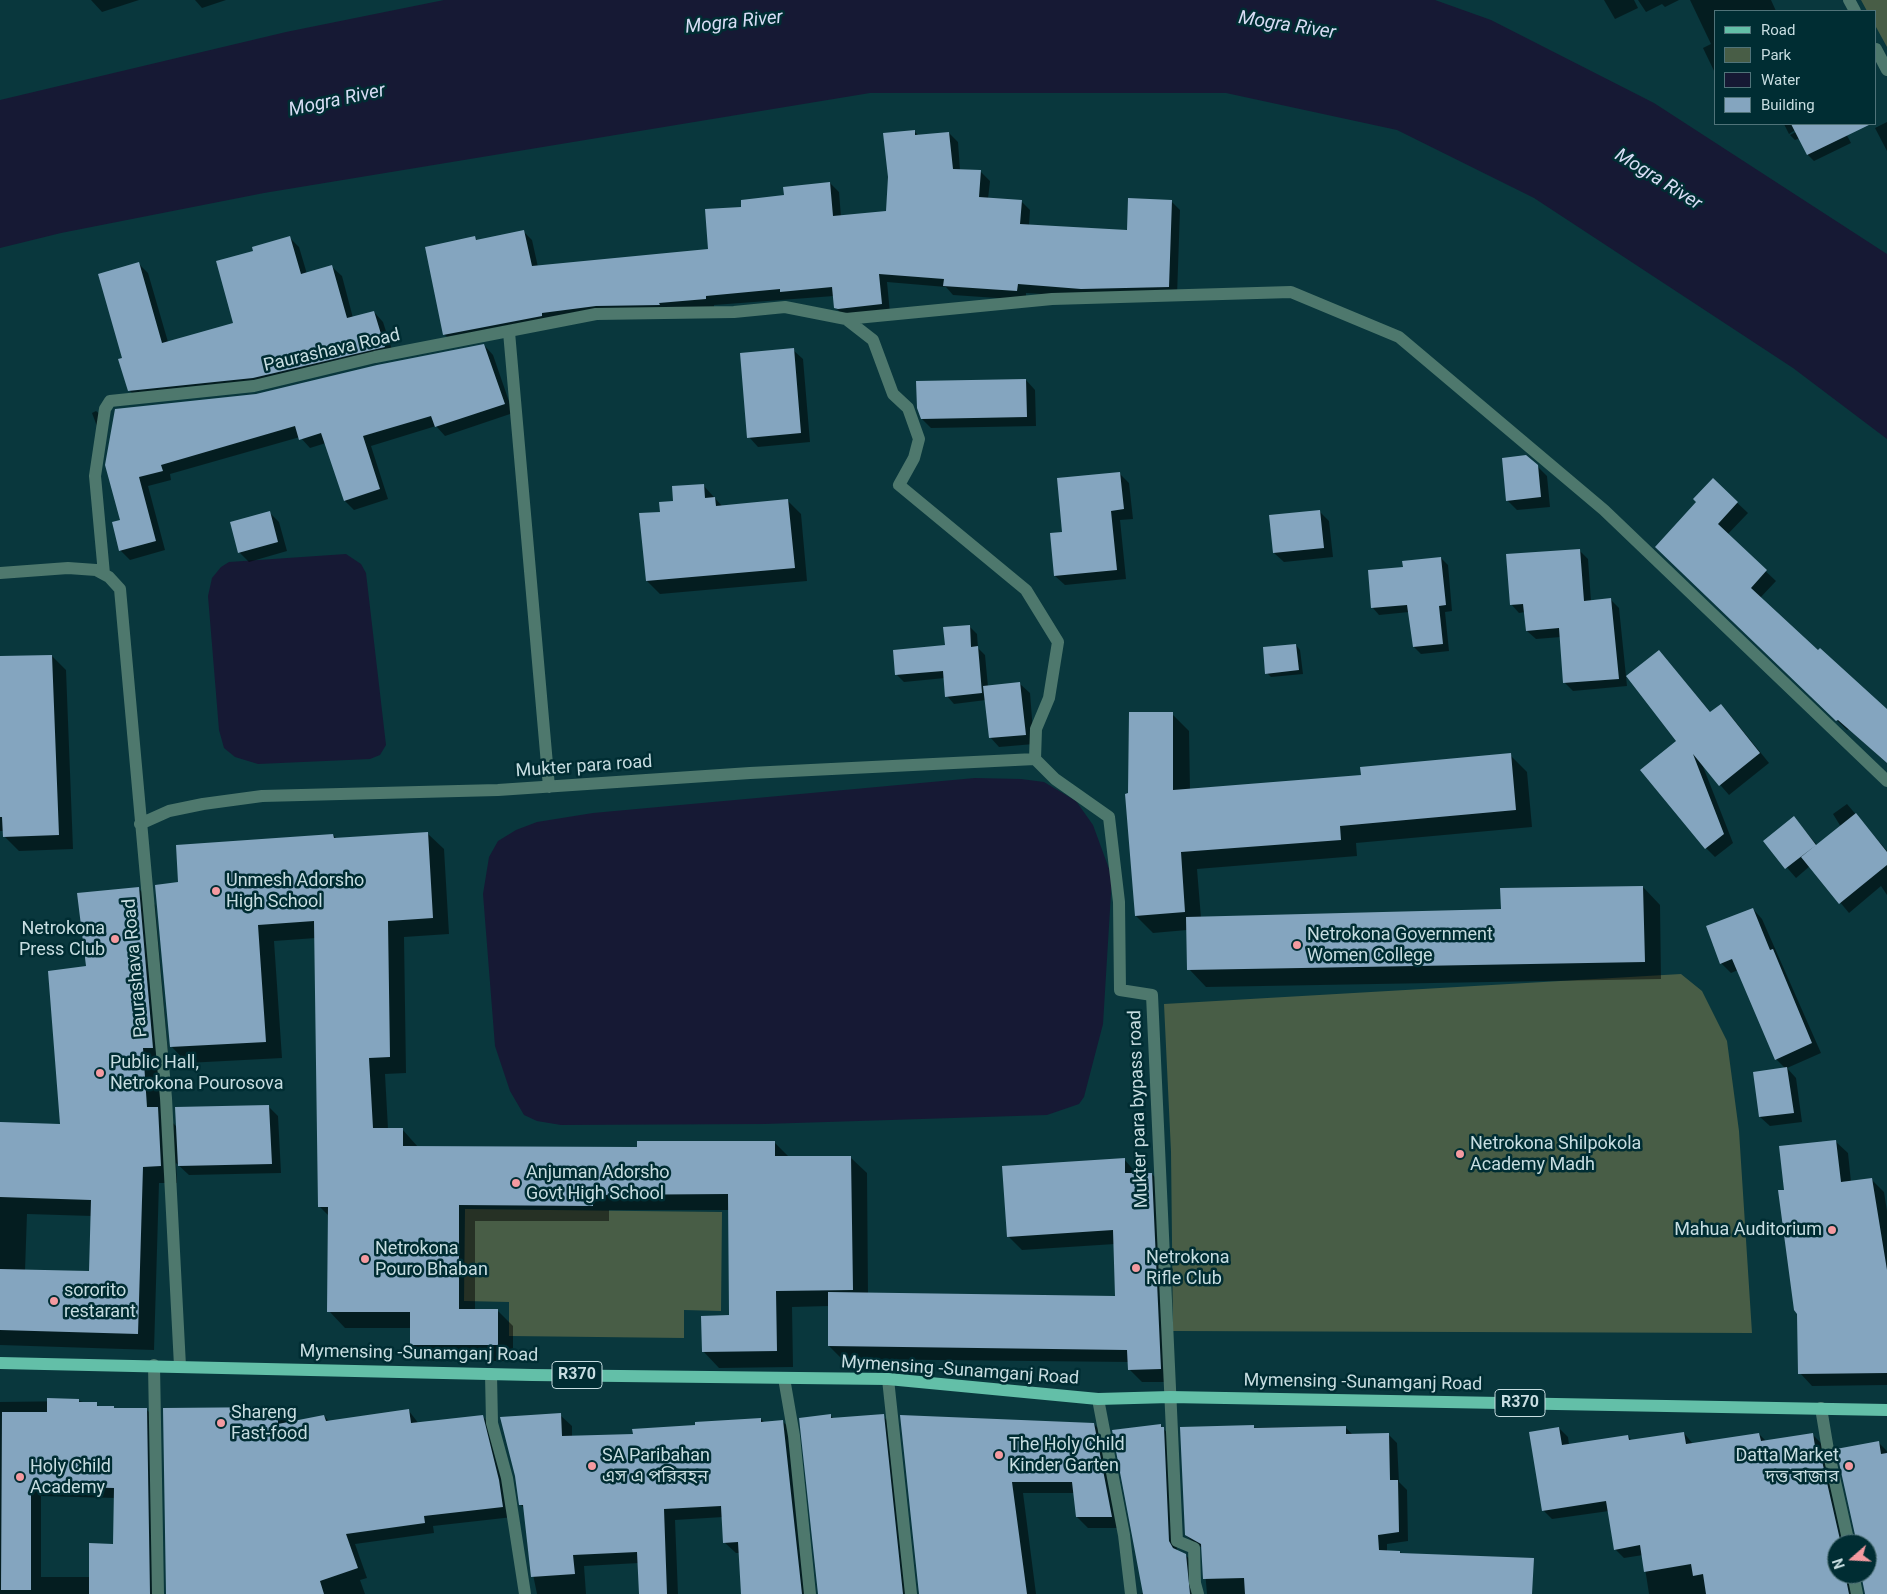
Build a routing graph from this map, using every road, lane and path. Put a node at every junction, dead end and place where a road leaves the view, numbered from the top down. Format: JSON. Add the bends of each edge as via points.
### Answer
{"nodes":[{"id":1,"x":1877,"y":51,"type":"edge"},
{"id":2,"x":1887,"y":70,"type":"edge"},
{"id":3,"x":846,"y":320,"type":"junction"},
{"id":4,"x":509,"y":332,"type":"junction"},
{"id":5,"x":0,"y":573,"type":"edge"},
{"id":6,"x":104,"y":574,"type":"junction"},
{"id":7,"x":1035,"y":759,"type":"junction"},
{"id":8,"x":1887,"y":780,"type":"edge"},
{"id":9,"x":549,"y":787,"type":"junction"},
{"id":10,"x":140,"y":824,"type":"junction"},
{"id":11,"x":0,"y":1363,"type":"edge"},
{"id":12,"x":154,"y":1365,"type":"junction"},
{"id":13,"x":180,"y":1366,"type":"junction"},
{"id":14,"x":491,"y":1374,"type":"junction"},
{"id":15,"x":784,"y":1378,"type":"junction"},
{"id":16,"x":888,"y":1380,"type":"junction"},
{"id":17,"x":1170,"y":1397,"type":"junction"},
{"id":18,"x":1098,"y":1399,"type":"junction"},
{"id":19,"x":1821,"y":1408,"type":"junction"},
{"id":20,"x":1887,"y":1410,"type":"edge"},
{"id":21,"x":1846,"y":1534,"type":"edge"},
{"id":22,"x":158,"y":1594,"type":"edge"},
{"id":23,"x":525,"y":1594,"type":"edge"},
{"id":24,"x":810,"y":1594,"type":"edge"},
{"id":25,"x":911,"y":1594,"type":"edge"},
{"id":26,"x":1131,"y":1594,"type":"edge"},
{"id":27,"x":1198,"y":1594,"type":"edge"}],
"edges":[{"from":1,"to":2,"type":"street"},
{"from":3,"to":4,"type":"street","name":"Paurashava Road","via":[[785,307],[734,312],[596,314]]},
{"from":3,"to":7,"type":"street","via":[[873,340],[893,394],[908,408],[919,439],[914,458],[899,485],[1026,590],[1058,642],[1049,698],[1036,729]]},
{"from":3,"to":8,"type":"street","via":[[1052,299],[1291,292],[1399,337],[1604,510]]},
{"from":4,"to":6,"type":"street","name":"Paurashava Road","via":[[375,357],[254,386],[110,401],[105,409],[95,476]]},
{"from":4,"to":9,"type":"street"},
{"from":5,"to":6,"type":"street","via":[[68,568],[96,570]]},
{"from":6,"to":10,"type":"street","name":"Paurashava Road","via":[[120,589]]},
{"from":7,"to":9,"type":"street","name":"Mukter para road"},
{"from":7,"to":17,"type":"street","name":"Mukter para bypass road","via":[[1055,779],[1109,817],[1119,902],[1120,990],[1152,994]]},
{"from":9,"to":10,"type":"street","name":"Mukter para road","via":[[262,796],[169,811]]},
{"from":10,"to":13,"type":"street","name":"Paurashava Road","via":[[166,1098]]},
{"from":11,"to":12,"type":"main road","name":"Mymensing -Sunamganj Road","number":"R370"},
{"from":12,"to":13,"type":"main road","name":"Mymensing -Sunamganj Road","number":"R370"},
{"from":12,"to":22,"type":"street"},
{"from":13,"to":14,"type":"main road","name":"Mymensing -Sunamganj Road","number":"R370"},
{"from":14,"to":15,"type":"main road","name":"Mymensing -Sunamganj Road","number":"R370"},
{"from":14,"to":23,"type":"street","via":[[492,1423],[507,1478]]},
{"from":15,"to":16,"type":"main road","name":"Mymensing -Sunamganj Road","number":"R370"},
{"from":15,"to":24,"type":"street","via":[[794,1436]]},
{"from":16,"to":18,"type":"main road","name":"Mymensing -Sunamganj Road","number":"R370"},
{"from":16,"to":25,"type":"street"},
{"from":17,"to":18,"type":"main road","name":"Mymensing -Sunamganj Road","number":"R370"},
{"from":17,"to":19,"type":"main road","name":"Mymensing -Sunamganj Road","number":"R370"},
{"from":17,"to":27,"type":"street","via":[[1177,1541],[1194,1548]]},
{"from":18,"to":26,"type":"street","via":[[1124,1536]]},
{"from":19,"to":20,"type":"main road","name":"Mymensing -Sunamganj Road","number":"R370"},
{"from":19,"to":21,"type":"street"}]}
